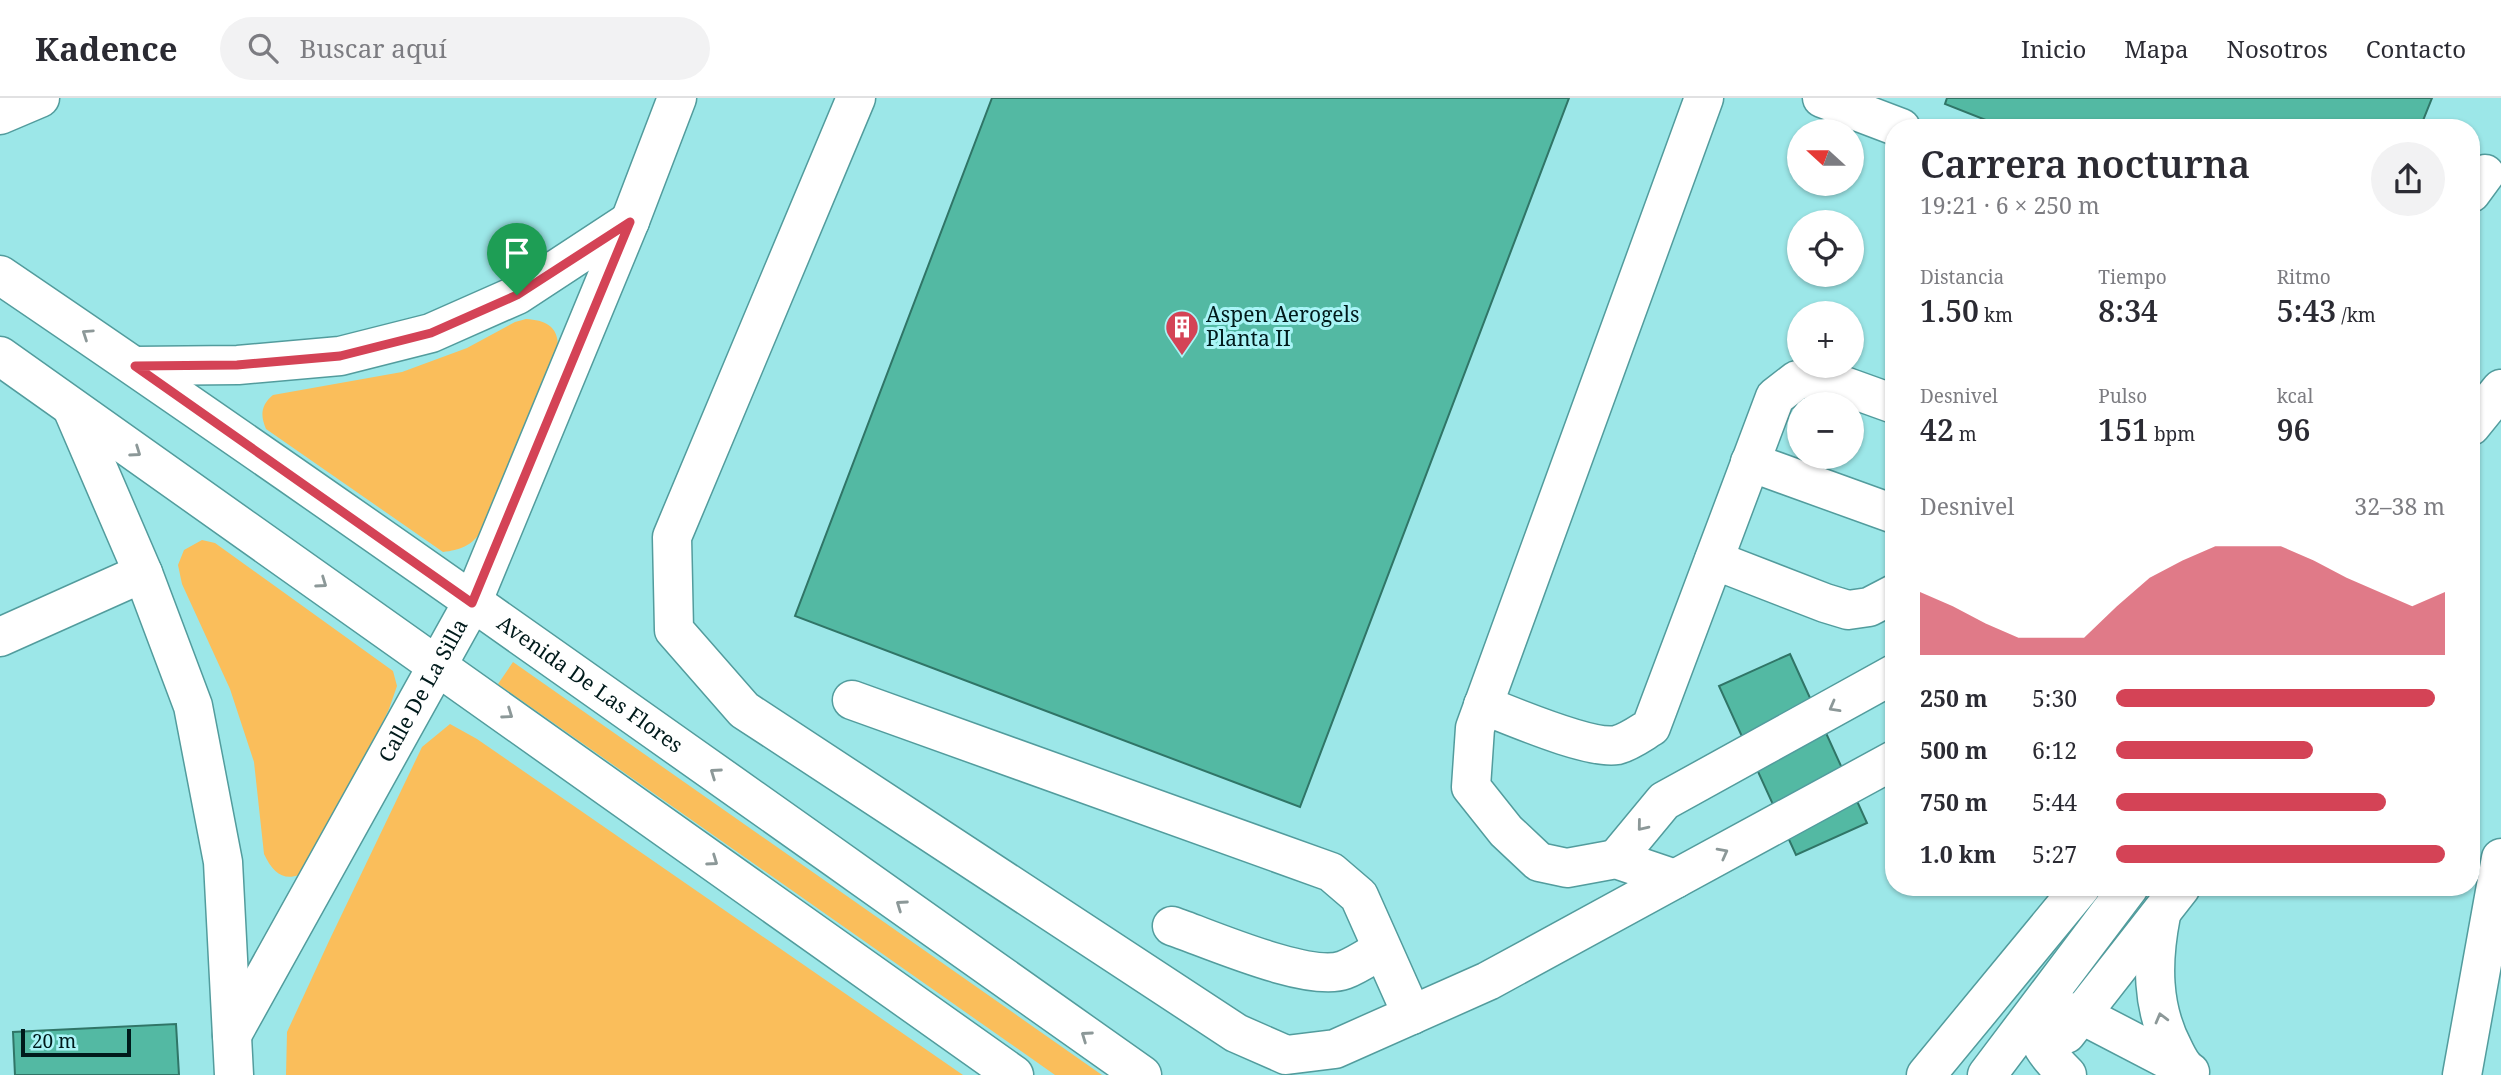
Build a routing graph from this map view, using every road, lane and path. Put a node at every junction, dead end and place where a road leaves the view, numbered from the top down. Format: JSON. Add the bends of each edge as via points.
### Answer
{"nodes":[{"id":1,"x":40,"y":98,"type":"edge"},
{"id":2,"x":677,"y":98,"type":"edge"},
{"id":3,"x":856,"y":98,"type":"edge"},
{"id":4,"x":1704,"y":98,"type":"edge"},
{"id":5,"x":1822,"y":98,"type":"edge"},
{"id":6,"x":0,"y":115,"type":"edge"},
{"id":7,"x":1885,"y":122,"type":"edge"},
{"id":8,"x":630,"y":222,"type":"junction"},
{"id":9,"x":0,"y":275,"type":"edge"},
{"id":10,"x":3,"y":362,"type":"edge"},
{"id":11,"x":135,"y":366,"type":"junction"},
{"id":12,"x":2501,"y":388,"type":"edge"},
{"id":13,"x":2480,"y":395,"type":"edge"},
{"id":14,"x":1885,"y":401,"type":"edge"},
{"id":15,"x":72,"y":408,"type":"junction"},
{"id":16,"x":2480,"y":415,"type":"edge"},
{"id":17,"x":1750,"y":463,"type":"junction"},
{"id":18,"x":1885,"y":511,"type":"edge"},
{"id":19,"x":1714,"y":560,"type":"junction"},
{"id":20,"x":143,"y":573,"type":"junction"},
{"id":21,"x":1885,"y":599,"type":"edge"},
{"id":22,"x":472,"y":603,"type":"junction"},
{"id":23,"x":0,"y":637,"type":"edge"},
{"id":24,"x":438,"y":665,"type":"junction"},
{"id":25,"x":1885,"y":679,"type":"edge"},
{"id":26,"x":852,"y":700,"type":"dead end"},
{"id":27,"x":1483,"y":705,"type":"junction"},
{"id":28,"x":1885,"y":765,"type":"edge"},
{"id":29,"x":2501,"y":858,"type":"edge"},
{"id":30,"x":1616,"y":859,"type":"junction"},
{"id":31,"x":1675,"y":879,"type":"junction"},
{"id":32,"x":2074,"y":896,"type":"edge"},
{"id":33,"x":2091,"y":896,"type":"edge"},
{"id":34,"x":2122,"y":896,"type":"edge"},
{"id":35,"x":2172,"y":900,"type":"edge"},
{"id":36,"x":1172,"y":926,"type":"dead end"},
{"id":37,"x":1382,"y":949,"type":"junction"},
{"id":38,"x":2035,"y":1013,"type":"junction"},
{"id":39,"x":1412,"y":1015,"type":"junction"},
{"id":40,"x":2082,"y":1015,"type":"junction"},
{"id":41,"x":232,"y":1035,"type":"junction"},
{"id":42,"x":2050,"y":1069,"type":"edge"},
{"id":43,"x":2186,"y":1073,"type":"edge"},
{"id":44,"x":234,"y":1075,"type":"edge"},
{"id":45,"x":1014,"y":1075,"type":"edge"},
{"id":46,"x":1142,"y":1075,"type":"edge"},
{"id":47,"x":1926,"y":1075,"type":"edge"},
{"id":48,"x":1948,"y":1075,"type":"edge"},
{"id":49,"x":1987,"y":1075,"type":"edge"},
{"id":50,"x":2462,"y":1075,"type":"edge"}],
"edges":[{"from":1,"to":6,"type":"street"},
{"from":2,"to":8,"type":"street","name":"Calle De La Silla"},
{"from":3,"to":39,"type":"street","via":[[672,537],[674,630],[744,710],[1236,1034],[1286,1055],[1335,1049]]},
{"from":4,"to":27,"type":"street"},
{"from":5,"to":7,"type":"street"},
{"from":8,"to":11,"type":"street","via":[[517,295],[431,333],[340,356],[237,365]]},
{"from":8,"to":22,"type":"street","name":"Calle De La Silla"},
{"from":11,"to":9,"type":"street","name":"Avenida De Las Flores","one_way":true},
{"from":10,"to":15,"type":"street"},
{"from":11,"to":22,"type":"street","name":"Avenida De Las Flores"},
{"from":12,"to":13,"type":"street"},
{"from":12,"to":16,"type":"street"},
{"from":14,"to":17,"type":"street","via":[[1819,377],[1797,380],[1775,397]]},
{"from":15,"to":20,"type":"street"},
{"from":15,"to":24,"type":"street","one_way":true},
{"from":17,"to":18,"type":"street"},
{"from":17,"to":19,"type":"street"},
{"from":19,"to":21,"type":"street","via":[[1848,610]]},
{"from":19,"to":27,"type":"street","via":[[1651,727],[1621,744],[1605,746]]},
{"from":20,"to":23,"type":"street"},
{"from":20,"to":41,"type":"street","via":[[192,706],[223,862]]},
{"from":22,"to":24,"type":"street","name":"Calle De La Silla"},
{"from":46,"to":22,"type":"street","name":"Avenida De Las Flores","one_way":true},
{"from":24,"to":41,"type":"street","name":"Calle De La Silla"},
{"from":24,"to":45,"type":"street","one_way":true},
{"from":25,"to":30,"type":"street","one_way":true,"via":[[1664,801]]},
{"from":26,"to":37,"type":"street","via":[[1331,872],[1359,896]]},
{"from":27,"to":30,"type":"street","via":[[1475,728],[1471,787],[1496,820],[1539,862],[1567,868]]},
{"from":31,"to":28,"type":"street","one_way":true},
{"from":29,"to":50,"type":"street"},
{"from":30,"to":31,"type":"street"},
{"from":31,"to":39,"type":"street","via":[[1488,981]]},
{"from":32,"to":47,"type":"street"},
{"from":33,"to":38,"type":"street","via":[[2031,990],[2029,1000]]},
{"from":34,"to":38,"type":"street"},
{"from":35,"to":40,"type":"street"},
{"from":43,"to":35,"type":"street","one_way":true,"via":[[2164,1032],[2157,1004],[2155,946]]},
{"from":36,"to":37,"type":"street","via":[[1297,970],[1322,974],[1343,971]]},
{"from":37,"to":39,"type":"street"},
{"from":38,"to":40,"type":"street","via":[[2052,1009]]},
{"from":38,"to":42,"type":"street","via":[[2034,1025]]},
{"from":38,"to":48,"type":"street","via":[[2017,1012]]},
{"from":38,"to":49,"type":"street"},
{"from":40,"to":42,"type":"street"},
{"from":40,"to":43,"type":"street"},
{"from":41,"to":44,"type":"street"}]}
